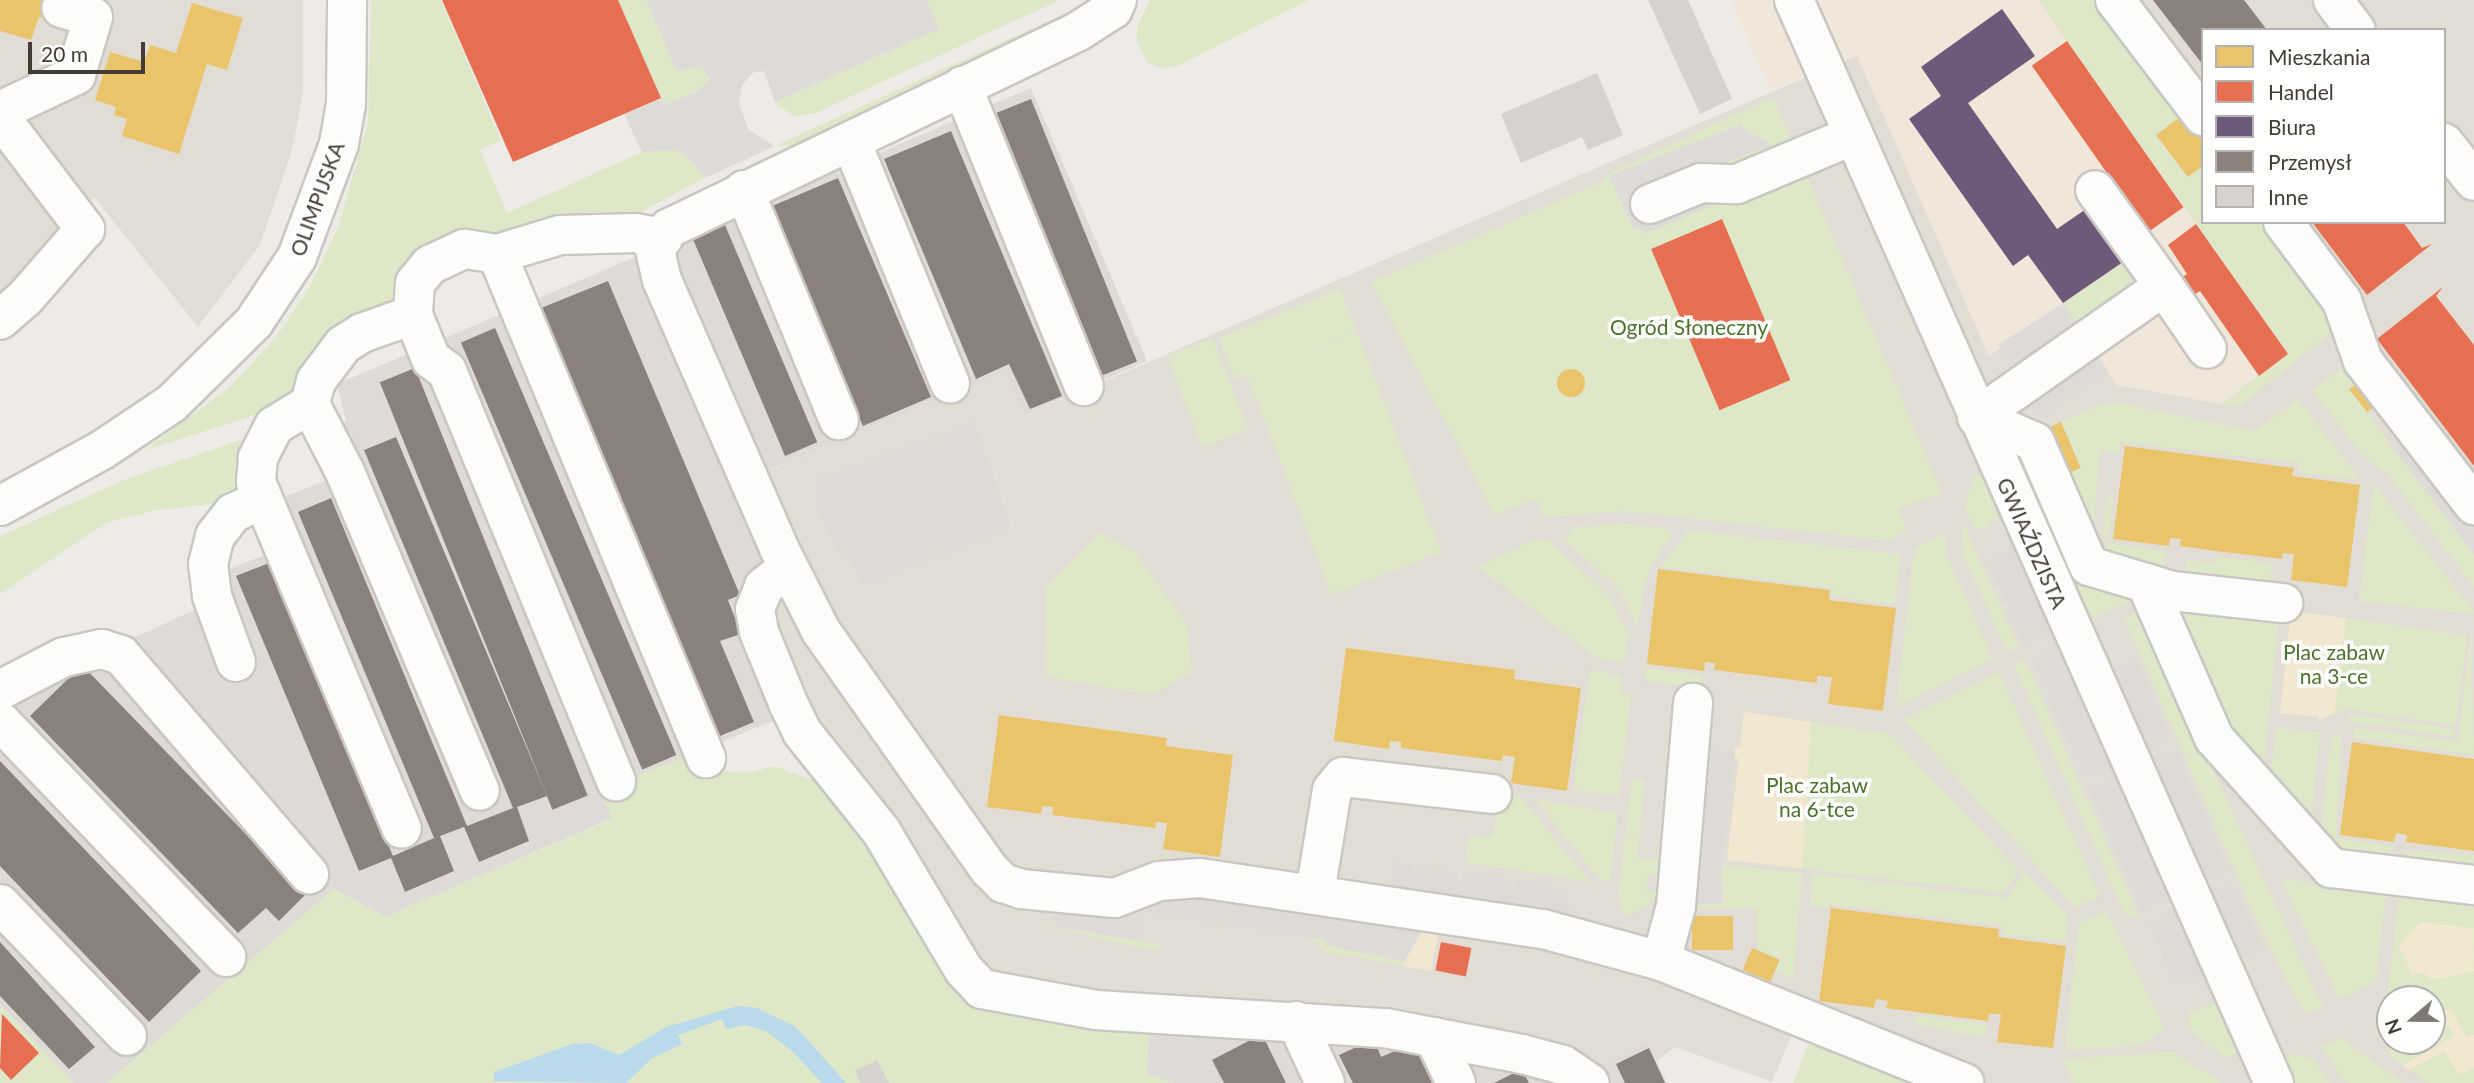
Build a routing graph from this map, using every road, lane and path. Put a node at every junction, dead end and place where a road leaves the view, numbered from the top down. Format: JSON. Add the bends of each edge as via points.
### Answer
{"nodes":[{"id":1,"x":347,"y":0,"type":"edge"},
{"id":2,"x":1117,"y":0,"type":"edge"},
{"id":3,"x":1794,"y":0,"type":"edge"},
{"id":4,"x":2115,"y":0,"type":"edge"},
{"id":5,"x":61,"y":8,"type":"dead end"},
{"id":6,"x":962,"y":86,"type":"junction"},
{"id":7,"x":0,"y":111,"type":"edge"},
{"id":8,"x":2201,"y":113,"type":"edge"},
{"id":9,"x":0,"y":117,"type":"edge"},
{"id":10,"x":1852,"y":136,"type":"junction"},
{"id":11,"x":851,"y":141,"type":"junction"},
{"id":12,"x":2446,"y":146,"type":"edge"},
{"id":13,"x":2474,"y":181,"type":"edge"},
{"id":14,"x":744,"y":190,"type":"junction"},
{"id":15,"x":2095,"y":190,"type":"dead end"},
{"id":16,"x":1650,"y":204,"type":"dead end"},
{"id":17,"x":2284,"y":224,"type":"edge"},
{"id":18,"x":663,"y":238,"type":"junction"},
{"id":19,"x":497,"y":254,"type":"junction"},
{"id":20,"x":2164,"y":286,"type":"junction"},
{"id":21,"x":413,"y":315,"type":"junction"},
{"id":22,"x":0,"y":320,"type":"edge"},
{"id":23,"x":2207,"y":349,"type":"dead end"},
{"id":24,"x":950,"y":384,"type":"dead end"},
{"id":25,"x":1084,"y":386,"type":"dead end"},
{"id":26,"x":310,"y":404,"type":"junction"},
{"id":27,"x":1977,"y":417,"type":"junction"},
{"id":28,"x":839,"y":419,"type":"dead end"},
{"id":29,"x":261,"y":500,"type":"junction"},
{"id":30,"x":2474,"y":505,"type":"edge"},
{"id":31,"x":0,"y":506,"type":"edge"},
{"id":32,"x":788,"y":568,"type":"junction"},
{"id":33,"x":2146,"y":583,"type":"junction"},
{"id":34,"x":2283,"y":603,"type":"dead end"},
{"id":35,"x":236,"y":662,"type":"dead end"},
{"id":36,"x":0,"y":690,"type":"edge"},
{"id":37,"x":1693,"y":703,"type":"dead end"},
{"id":38,"x":0,"y":722,"type":"edge"},
{"id":39,"x":706,"y":758,"type":"dead end"},
{"id":40,"x":616,"y":782,"type":"dead end"},
{"id":41,"x":480,"y":791,"type":"dead end"},
{"id":42,"x":1493,"y":794,"type":"dead end"},
{"id":43,"x":402,"y":829,"type":"dead end"},
{"id":44,"x":309,"y":874,"type":"dead end"},
{"id":45,"x":2474,"y":885,"type":"edge"},
{"id":46,"x":1315,"y":892,"type":"junction"},
{"id":47,"x":0,"y":904,"type":"edge"},
{"id":48,"x":226,"y":957,"type":"dead end"},
{"id":49,"x":1661,"y":961,"type":"junction"},
{"id":50,"x":1296,"y":1021,"type":"junction"},
{"id":51,"x":127,"y":1036,"type":"dead end"},
{"id":52,"x":1434,"y":1038,"type":"junction"},
{"id":53,"x":1325,"y":1083,"type":"edge"},
{"id":54,"x":1456,"y":1083,"type":"edge"},
{"id":55,"x":1590,"y":1083,"type":"edge"},
{"id":56,"x":1964,"y":1083,"type":"edge"},
{"id":57,"x":2274,"y":1083,"type":"edge"}],
"edges":[{"from":1,"to":31,"type":"street","name":"OLIMPIJSKA","via":[[345,104],[339,144],[298,257],[254,322],[172,403],[102,450]]},
{"from":2,"to":6,"type":"street","via":[[1113,9],[1077,32]]},
{"from":3,"to":10,"type":"street","name":"GWIAŹDZISTA"},
{"from":4,"to":8,"type":"street"},
{"from":5,"to":7,"type":"street","via":[[93,17],[76,75]]},
{"from":6,"to":11,"type":"street"},
{"from":6,"to":25,"type":"street"},
{"from":9,"to":22,"type":"street","via":[[85,229]]},
{"from":10,"to":16,"type":"street","via":[[1737,184],[1701,183]]},
{"from":10,"to":27,"type":"street","name":"GWIAŹDZISTA"},
{"from":11,"to":14,"type":"street"},
{"from":11,"to":24,"type":"street"},
{"from":12,"to":13,"type":"street"},
{"from":14,"to":18,"type":"street","via":[[669,228]]},
{"from":14,"to":28,"type":"street"},
{"from":15,"to":20,"type":"street"},
{"from":17,"to":30,"type":"street","via":[[2342,301],[2363,361]]},
{"from":18,"to":19,"type":"street","via":[[636,233],[560,235]]},
{"from":18,"to":32,"type":"street","via":[[655,250],[663,280]]},
{"from":19,"to":21,"type":"street","via":[[464,249],[430,265],[415,284]]},
{"from":19,"to":39,"type":"street"},
{"from":20,"to":23,"type":"street"},
{"from":20,"to":27,"type":"street"},
{"from":21,"to":26,"type":"street","via":[[362,333],[343,345],[316,381]]},
{"from":21,"to":40,"type":"street","via":[[430,359],[447,371]]},
{"from":26,"to":29,"type":"street","via":[[293,410],[264,441],[256,482]]},
{"from":26,"to":41,"type":"street","via":[[345,472]]},
{"from":27,"to":33,"type":"street","via":[[2035,442],[2089,566]]},
{"from":27,"to":57,"type":"street","name":"GWIAŹDZISTA"},
{"from":29,"to":35,"type":"street","via":[[233,513],[215,536],[208,564],[212,596]]},
{"from":29,"to":43,"type":"street","via":[[290,558]]},
{"from":32,"to":46,"type":"street","via":[[821,631],[1003,883],[1021,889],[1115,898],[1179,877]]},
{"from":32,"to":50,"type":"street","via":[[764,587],[755,609],[759,632],[789,705],[802,732],[881,831],[964,970],[982,989],[1096,1010]]},
{"from":33,"to":34,"type":"street","via":[[2172,591]]},
{"from":33,"to":45,"type":"street","via":[[2214,738],[2331,868]]},
{"from":36,"to":44,"type":"street","via":[[64,657],[102,649],[121,655]]},
{"from":37,"to":49,"type":"street","via":[[1676,906]]},
{"from":38,"to":48,"type":"street"},
{"from":42,"to":46,"type":"street","via":[[1343,777],[1332,790]]},
{"from":46,"to":49,"type":"street","via":[[1543,929]]},
{"from":47,"to":51,"type":"street"},
{"from":49,"to":56,"type":"street"},
{"from":50,"to":52,"type":"street"},
{"from":50,"to":53,"type":"street"},
{"from":52,"to":54,"type":"street"},
{"from":52,"to":55,"type":"street","via":[[1553,1062]]}]}
